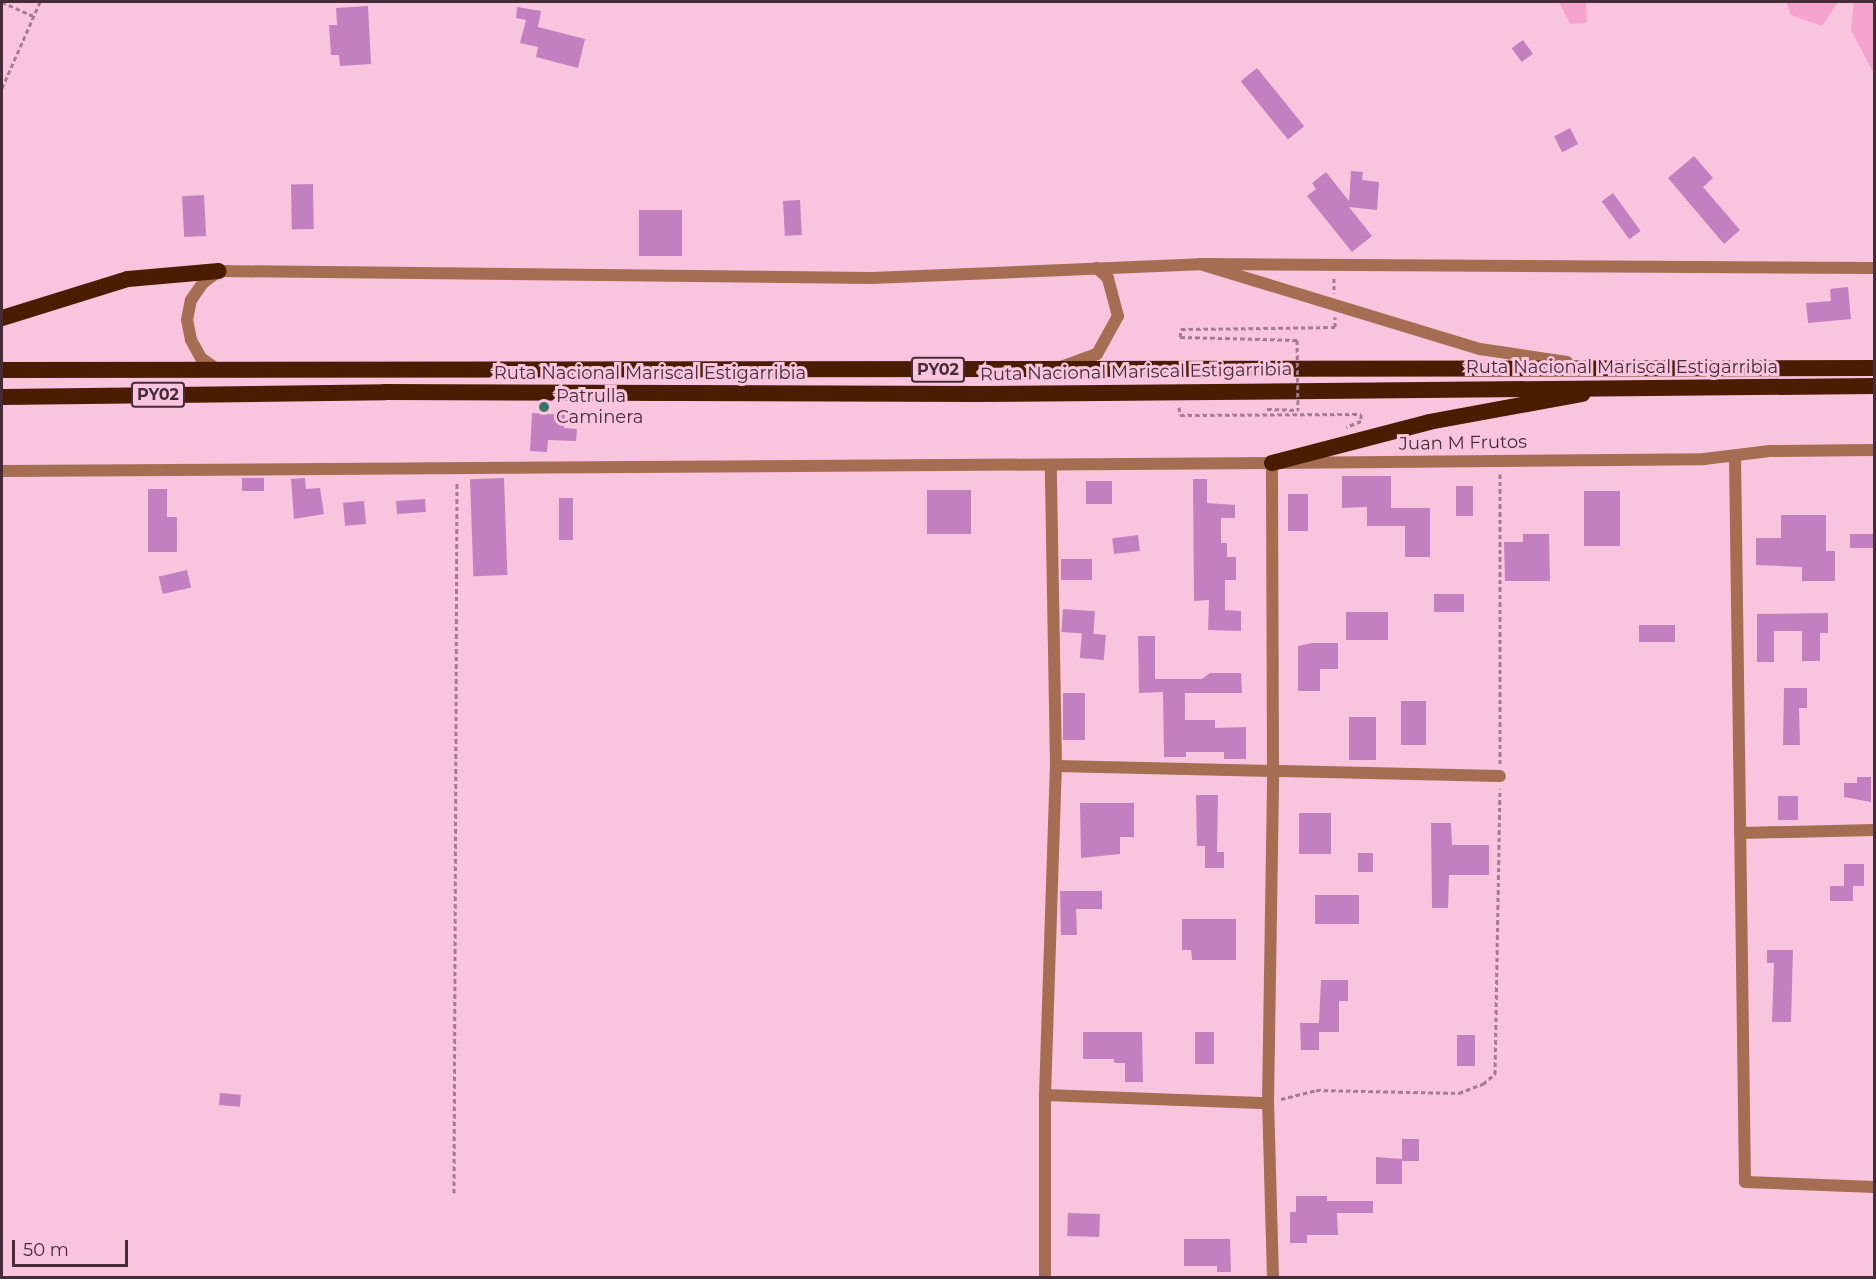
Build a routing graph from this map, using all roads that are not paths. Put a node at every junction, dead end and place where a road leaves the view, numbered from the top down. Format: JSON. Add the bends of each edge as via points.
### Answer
{"nodes":[{"id":1,"x":1200,"y":264,"type":"junction"},
{"id":2,"x":1097,"y":268,"type":"junction"},
{"id":3,"x":1875,"y":268,"type":"edge"},
{"id":4,"x":219,"y":271,"type":"junction"},
{"id":5,"x":2,"y":318,"type":"edge"},
{"id":6,"x":1875,"y":368,"type":"edge"},
{"id":7,"x":2,"y":370,"type":"edge"},
{"id":8,"x":218,"y":370,"type":"junction"},
{"id":9,"x":1052,"y":370,"type":"junction"},
{"id":10,"x":1626,"y":378,"type":"junction"},
{"id":11,"x":1875,"y":386,"type":"edge"},
{"id":12,"x":2,"y":397,"type":"edge"},
{"id":13,"x":1875,"y":450,"type":"edge"},
{"id":14,"x":1735,"y":457,"type":"junction"},
{"id":15,"x":1272,"y":463,"type":"junction"},
{"id":16,"x":1051,"y":466,"type":"junction"},
{"id":17,"x":2,"y":471,"type":"edge"},
{"id":18,"x":1056,"y":766,"type":"junction"},
{"id":19,"x":1273,"y":769,"type":"junction"},
{"id":20,"x":1500,"y":776,"type":"road end"},
{"id":21,"x":1875,"y":830,"type":"edge"},
{"id":22,"x":1740,"y":833,"type":"junction"},
{"id":23,"x":1045,"y":1095,"type":"junction"},
{"id":24,"x":1268,"y":1103,"type":"junction"},
{"id":25,"x":1875,"y":1187,"type":"edge"},
{"id":26,"x":1045,"y":1278,"type":"edge"},
{"id":27,"x":1273,"y":1278,"type":"edge"}],
"edges":[{"from":1,"to":2,"type":"street"},
{"from":1,"to":3,"type":"street"},
{"from":1,"to":10,"type":"street","via":[[1480,349]]},
{"from":2,"to":4,"type":"street","via":[[872,279]]},
{"from":2,"to":9,"type":"street","via":[[1108,278],[1115,293],[1118,316],[1112,331],[1097,354]]},
{"from":4,"to":5,"type":"highway","via":[[128,279]]},
{"from":4,"to":8,"type":"street","via":[[203,283],[191,300],[188,320],[191,340],[201,358]]},
{"from":6,"to":10,"type":"highway","name":"Ruta Nacional Mariscal Estigarribia","number":"PY02"},
{"from":7,"to":8,"type":"highway","name":"Ruta Nacional Mariscal Estigarribia","number":"PY02"},
{"from":8,"to":9,"type":"highway","name":"Ruta Nacional Mariscal Estigarribia","number":"PY02"},
{"from":9,"to":10,"type":"highway","name":"Ruta Nacional Mariscal Estigarribia","number":"PY02"},
{"from":10,"to":11,"type":"highway","name":"Ruta Nacional Mariscal Estigarribia","number":"PY02"},
{"from":10,"to":12,"type":"highway","name":"Ruta Nacional Mariscal Estigarribia","number":"PY02","via":[[978,394],[385,392]]},
{"from":10,"to":15,"type":"highway"},
{"from":13,"to":14,"type":"street","name":"Juan M Frutos","via":[[1770,451]]},
{"from":14,"to":15,"type":"street","name":"Juan M Frutos"},
{"from":14,"to":22,"type":"street"},
{"from":15,"to":16,"type":"street","name":"Juan M Frutos"},
{"from":15,"to":19,"type":"street"},
{"from":16,"to":17,"type":"street","name":"Juan M Frutos"},
{"from":16,"to":18,"type":"street"},
{"from":18,"to":19,"type":"street"},
{"from":18,"to":23,"type":"street"},
{"from":19,"to":20,"type":"street"},
{"from":19,"to":24,"type":"street"},
{"from":21,"to":22,"type":"street"},
{"from":22,"to":25,"type":"street","via":[[1745,1182]]},
{"from":23,"to":24,"type":"street"},
{"from":23,"to":26,"type":"street"},
{"from":24,"to":27,"type":"street"}]}
